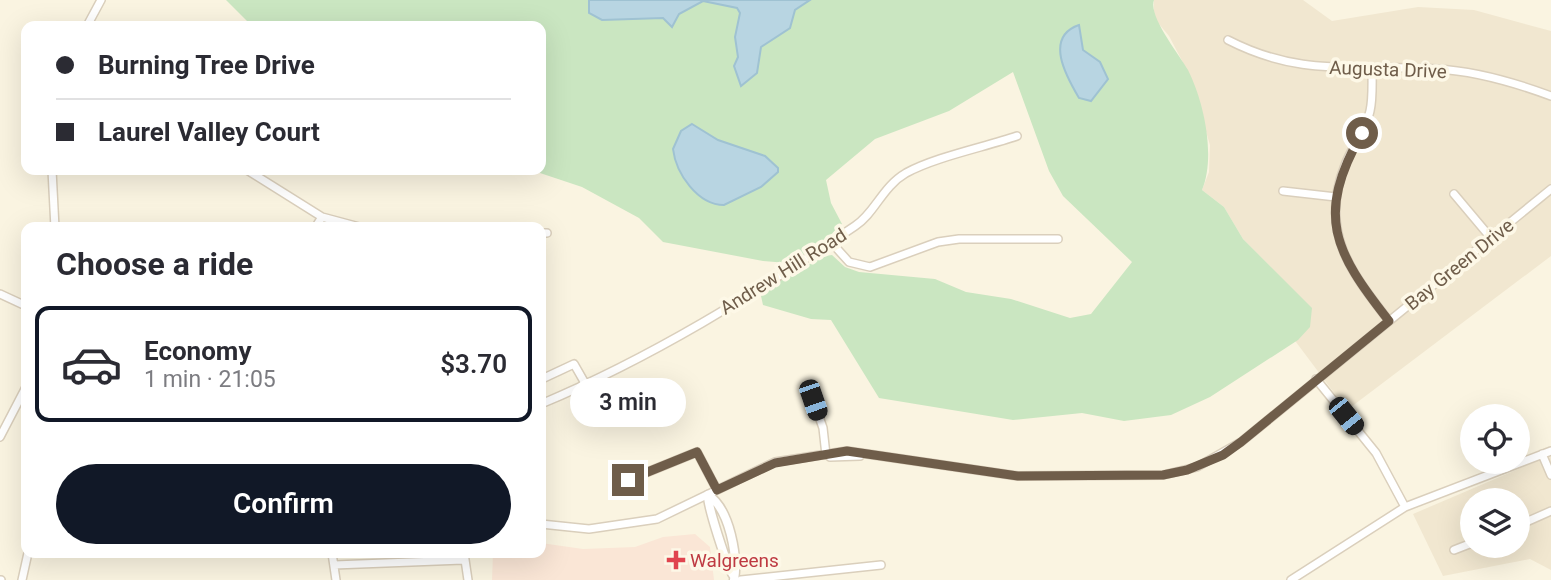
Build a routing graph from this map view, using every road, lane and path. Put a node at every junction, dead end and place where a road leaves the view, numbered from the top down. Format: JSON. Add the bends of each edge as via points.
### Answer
{"nodes":[{"id":1,"x":100,"y":0,"type":"edge"},
{"id":2,"x":89,"y":21,"type":"edge"},
{"id":3,"x":1228,"y":40,"type":"dead end"},
{"id":4,"x":1372,"y":68,"type":"junction"},
{"id":5,"x":1551,"y":96,"type":"edge"},
{"id":6,"x":1017,"y":136,"type":"dead end"},
{"id":7,"x":52,"y":175,"type":"edge"},
{"id":8,"x":255,"y":175,"type":"edge"},
{"id":9,"x":1551,"y":190,"type":"edge"},
{"id":10,"x":1283,"y":191,"type":"dead end"},
{"id":11,"x":1454,"y":194,"type":"dead end"},
{"id":12,"x":1336,"y":197,"type":"junction"},
{"id":13,"x":322,"y":217,"type":"junction"},
{"id":14,"x":55,"y":222,"type":"edge"},
{"id":15,"x":319,"y":222,"type":"edge"},
{"id":16,"x":341,"y":222,"type":"edge"},
{"id":17,"x":1491,"y":238,"type":"junction"},
{"id":18,"x":1058,"y":239,"type":"dead end"},
{"id":19,"x":831,"y":242,"type":"junction"},
{"id":20,"x":0,"y":294,"type":"edge"},
{"id":21,"x":21,"y":304,"type":"edge"},
{"id":22,"x":1389,"y":321,"type":"junction"},
{"id":23,"x":546,"y":377,"type":"edge"},
{"id":24,"x":1316,"y":379,"type":"junction"},
{"id":25,"x":586,"y":385,"type":"junction"},
{"id":26,"x":808,"y":385,"type":"dead end"},
{"id":27,"x":546,"y":402,"type":"edge"},
{"id":28,"x":21,"y":408,"type":"edge"},
{"id":29,"x":0,"y":437,"type":"edge"},
{"id":30,"x":1551,"y":451,"type":"edge"},
{"id":31,"x":1542,"y":454,"type":"junction"},
{"id":32,"x":825,"y":455,"type":"junction"},
{"id":33,"x":1551,"y":475,"type":"edge"},
{"id":34,"x":628,"y":480,"type":"dead end"},
{"id":35,"x":717,"y":490,"type":"junction"},
{"id":36,"x":708,"y":495,"type":"junction"},
{"id":37,"x":1405,"y":507,"type":"junction"},
{"id":38,"x":1551,"y":511,"type":"edge"},
{"id":39,"x":1530,"y":520,"type":"edge"},
{"id":40,"x":546,"y":525,"type":"edge"},
{"id":41,"x":1460,"y":548,"type":"edge"},
{"id":42,"x":1454,"y":550,"type":"dead end"},
{"id":43,"x":27,"y":558,"type":"edge"},
{"id":44,"x":333,"y":558,"type":"edge"},
{"id":45,"x":434,"y":558,"type":"edge"},
{"id":46,"x":463,"y":558,"type":"edge"},
{"id":47,"x":334,"y":565,"type":"junction"},
{"id":48,"x":881,"y":565,"type":"dead end"},
{"id":49,"x":736,"y":579,"type":"edge"},
{"id":50,"x":22,"y":580,"type":"edge"},
{"id":51,"x":336,"y":580,"type":"edge"},
{"id":52,"x":468,"y":580,"type":"edge"},
{"id":53,"x":1291,"y":580,"type":"edge"}],
"edges":[{"from":1,"to":2,"type":"street"},
{"from":3,"to":4,"type":"street","name":"Augusta Drive","via":[[1285,63]]},
{"from":4,"to":5,"type":"street","name":"Augusta Drive","via":[[1454,71]]},
{"from":4,"to":12,"type":"street","via":[[1370,113],[1345,163]]},
{"from":6,"to":19,"type":"street","name":"Andrew Hill Road","via":[[908,172],[859,223]]},
{"from":7,"to":14,"type":"street"},
{"from":8,"to":13,"type":"street"},
{"from":9,"to":17,"type":"street","name":"Bay Green Drive"},
{"from":10,"to":12,"type":"street"},
{"from":11,"to":17,"type":"street"},
{"from":12,"to":22,"type":"street","via":[[1343,256]]},
{"from":13,"to":15,"type":"street"},
{"from":13,"to":16,"type":"street"},
{"from":17,"to":22,"type":"street","name":"Bay Green Drive"},
{"from":18,"to":19,"type":"street","via":[[959,239],[870,267],[849,262]]},
{"from":19,"to":25,"type":"street","name":"Andrew Hill Road","via":[[735,303]]},
{"from":20,"to":21,"type":"street"},
{"from":22,"to":24,"type":"street","name":"Bay Green Drive"},
{"from":23,"to":25,"type":"street","via":[[574,364]]},
{"from":24,"to":32,"type":"street","name":"Bay Green Drive","via":[[1223,455],[1163,475],[1018,476],[868,455]]},
{"from":24,"to":37,"type":"street","via":[[1376,453]]},
{"from":25,"to":27,"type":"street","name":"Andrew Hill Road"},
{"from":26,"to":32,"type":"street","via":[[823,428]]},
{"from":28,"to":29,"type":"street"},
{"from":30,"to":31,"type":"street"},
{"from":31,"to":33,"type":"street"},
{"from":31,"to":37,"type":"street"},
{"from":32,"to":35,"type":"street","name":"Bay Green Drive","via":[[775,463]]},
{"from":34,"to":35,"type":"street","via":[[697,452]]},
{"from":35,"to":36,"type":"street","name":"Bay Green Drive"},
{"from":36,"to":40,"type":"street","name":"Bay Green Drive","via":[[657,519],[621,526],[589,529]]},
{"from":36,"to":49,"type":"street","via":[[716,500],[729,531]]},
{"from":37,"to":53,"type":"street"},
{"from":38,"to":39,"type":"street"},
{"from":41,"to":42,"type":"street"},
{"from":43,"to":50,"type":"street"},
{"from":44,"to":47,"type":"street"},
{"from":45,"to":47,"type":"street"},
{"from":46,"to":52,"type":"street"},
{"from":47,"to":51,"type":"street"},
{"from":48,"to":49,"type":"street"}]}
